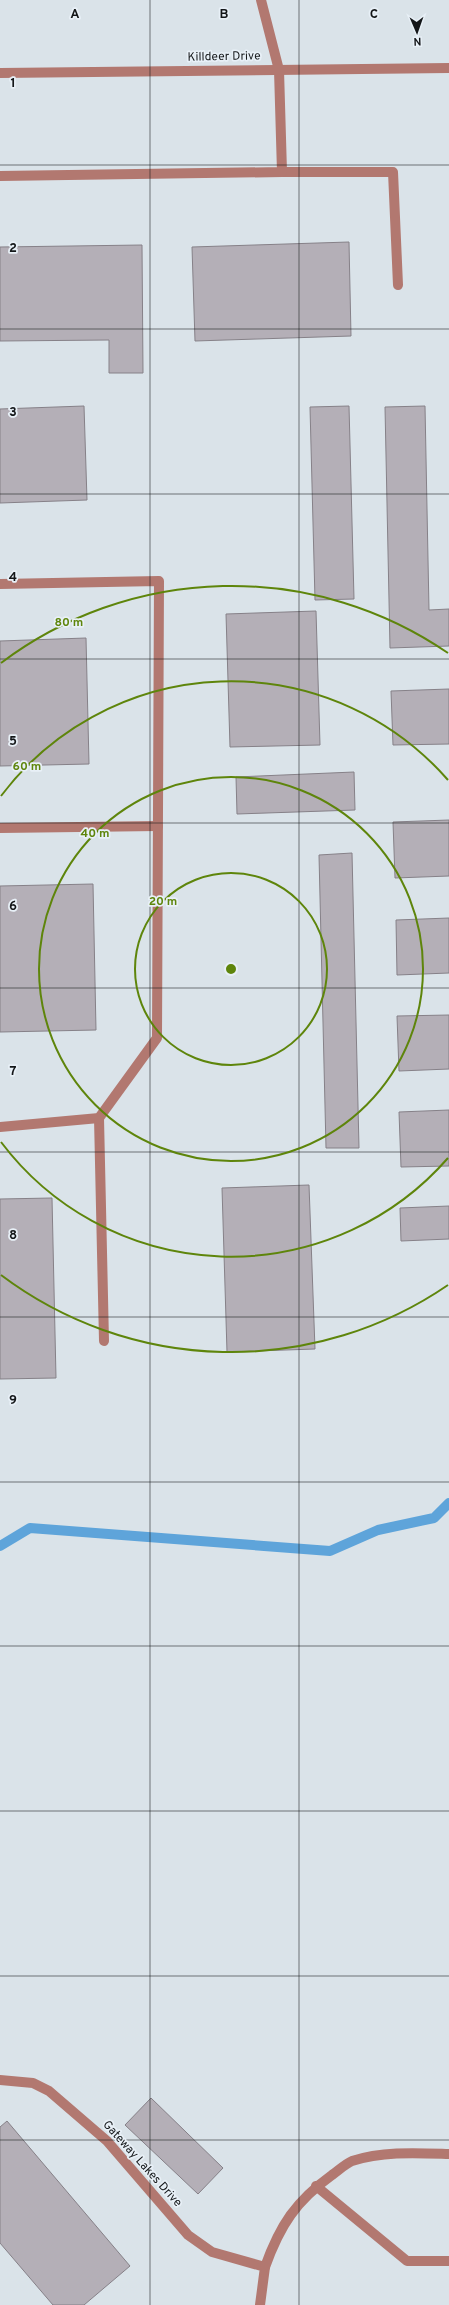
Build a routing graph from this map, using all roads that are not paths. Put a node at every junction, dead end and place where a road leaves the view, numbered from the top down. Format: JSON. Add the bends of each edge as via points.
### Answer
{"nodes":[{"id":1,"x":261,"y":0,"type":"edge"},
{"id":2,"x":449,"y":68,"type":"edge"},
{"id":3,"x":279,"y":70,"type":"junction"},
{"id":4,"x":0,"y":73,"type":"edge"},
{"id":5,"x":282,"y":172,"type":"junction"},
{"id":6,"x":0,"y":176,"type":"edge"},
{"id":7,"x":398,"y":285,"type":"dead end"},
{"id":8,"x":0,"y":584,"type":"edge"},
{"id":9,"x":158,"y":826,"type":"junction"},
{"id":10,"x":0,"y":828,"type":"edge"},
{"id":11,"x":99,"y":1118,"type":"junction"},
{"id":12,"x":0,"y":1126,"type":"edge"},
{"id":13,"x":104,"y":1341,"type":"dead end"},
{"id":14,"x":0,"y":2080,"type":"edge"},
{"id":15,"x":449,"y":2154,"type":"edge"},
{"id":16,"x":316,"y":2186,"type":"junction"},
{"id":17,"x":449,"y":2261,"type":"edge"},
{"id":18,"x":265,"y":2267,"type":"junction"},
{"id":19,"x":260,"y":2305,"type":"edge"}],
"edges":[{"from":1,"to":3,"type":"street"},
{"from":2,"to":3,"type":"street","name":"Killdeer Drive"},
{"from":3,"to":4,"type":"street","name":"Killdeer Drive"},
{"from":3,"to":5,"type":"street"},
{"from":5,"to":6,"type":"street"},
{"from":5,"to":7,"type":"street","via":[[393,172]]},
{"from":8,"to":9,"type":"street","via":[[158,581]]},
{"from":9,"to":10,"type":"street"},
{"from":9,"to":11,"type":"street","via":[[157,1038]]},
{"from":11,"to":12,"type":"street"},
{"from":11,"to":13,"type":"street"},
{"from":14,"to":18,"type":"street","name":"Gateway Lakes Drive","via":[[33,2083],[49,2091],[107,2141],[188,2235],[212,2252]]},
{"from":15,"to":16,"type":"street","via":[[378,2155],[350,2162]]},
{"from":16,"to":17,"type":"street","via":[[407,2261]]},
{"from":16,"to":18,"type":"street","via":[[296,2206],[276,2236]]},
{"from":18,"to":19,"type":"street"}]}
